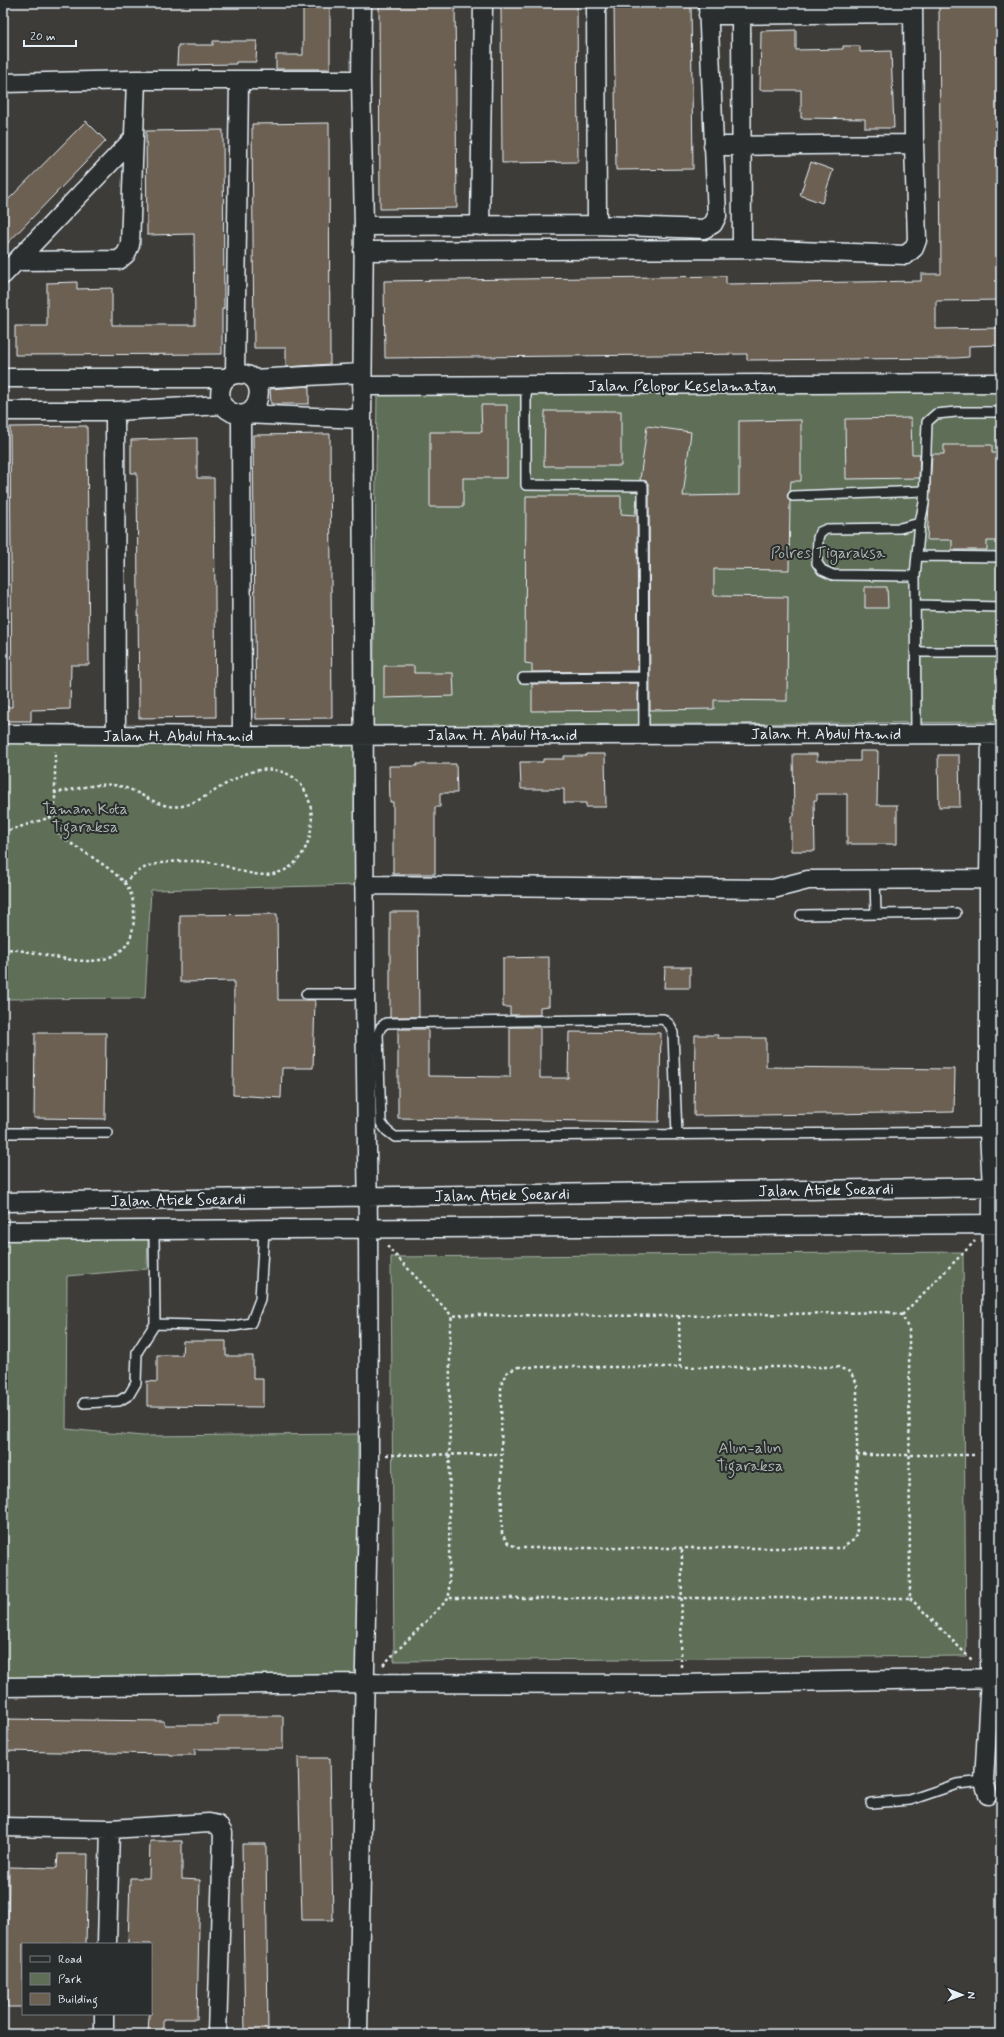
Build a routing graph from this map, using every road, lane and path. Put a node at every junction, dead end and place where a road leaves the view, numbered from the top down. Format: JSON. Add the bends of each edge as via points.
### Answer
{"nodes":[{"id":1,"x":362,"y":3,"type":"edge"},
{"id":2,"x":483,"y":3,"type":"edge"},
{"id":3,"x":596,"y":3,"type":"edge"},
{"id":4,"x":913,"y":8,"type":"edge"},
{"id":5,"x":708,"y":9,"type":"edge"},
{"id":6,"x":741,"y":14,"type":"junction"},
{"id":7,"x":136,"y":80,"type":"junction"},
{"id":8,"x":239,"y":80,"type":"junction"},
{"id":9,"x":361,"y":80,"type":"junction"},
{"id":10,"x":3,"y":84,"type":"edge"},
{"id":11,"x":134,"y":139,"type":"junction"},
{"id":12,"x":914,"y":144,"type":"junction"},
{"id":13,"x":742,"y":145,"type":"junction"},
{"id":14,"x":713,"y":146,"type":"junction"},
{"id":15,"x":529,"y":225,"type":"junction"},
{"id":16,"x":597,"y":225,"type":"junction"},
{"id":17,"x":364,"y":226,"type":"junction"},
{"id":18,"x":480,"y":226,"type":"junction"},
{"id":19,"x":529,"y":249,"type":"junction"},
{"id":20,"x":742,"y":249,"type":"junction"},
{"id":21,"x":363,"y":251,"type":"junction"},
{"id":22,"x":17,"y":261,"type":"junction"},
{"id":23,"x":3,"y":275,"type":"edge"},
{"id":24,"x":231,"y":376,"type":"junction"},
{"id":25,"x":3,"y":378,"type":"edge"},
{"id":26,"x":253,"y":379,"type":"junction"},
{"id":27,"x":362,"y":380,"type":"junction"},
{"id":28,"x":1001,"y":383,"type":"edge"},
{"id":29,"x":526,"y":386,"type":"junction"},
{"id":30,"x":222,"y":405,"type":"junction"},
{"id":31,"x":115,"y":410,"type":"junction"},
{"id":32,"x":3,"y":411,"type":"edge"},
{"id":33,"x":1001,"y":412,"type":"edge"},
{"id":34,"x":243,"y":414,"type":"junction"},
{"id":35,"x":362,"y":419,"type":"junction"},
{"id":36,"x":924,"y":491,"type":"junction"},
{"id":37,"x":793,"y":496,"type":"dead end"},
{"id":38,"x":920,"y":523,"type":"junction"},
{"id":39,"x":918,"y":556,"type":"junction"},
{"id":40,"x":1001,"y":557,"type":"edge"},
{"id":41,"x":915,"y":576,"type":"junction"},
{"id":42,"x":915,"y":604,"type":"junction"},
{"id":43,"x":1001,"y":607,"type":"edge"},
{"id":44,"x":915,"y":652,"type":"junction"},
{"id":45,"x":1001,"y":652,"type":"edge"},
{"id":46,"x":643,"y":677,"type":"junction"},
{"id":47,"x":523,"y":678,"type":"dead end"},
{"id":48,"x":916,"y":733,"type":"junction"},
{"id":49,"x":3,"y":734,"type":"edge"},
{"id":50,"x":55,"y":734,"type":"junction"},
{"id":51,"x":644,"y":734,"type":"junction"},
{"id":52,"x":996,"y":734,"type":"edge"},
{"id":53,"x":116,"y":735,"type":"junction"},
{"id":54,"x":363,"y":735,"type":"junction"},
{"id":55,"x":242,"y":736,"type":"junction"},
{"id":56,"x":54,"y":793,"type":"junction"},
{"id":57,"x":54,"y":816,"type":"junction"},
{"id":58,"x":3,"y":832,"type":"edge"},
{"id":59,"x":875,"y":880,"type":"junction"},
{"id":60,"x":989,"y":880,"type":"junction"},
{"id":61,"x":124,"y":882,"type":"junction"},
{"id":62,"x":364,"y":885,"type":"junction"},
{"id":63,"x":995,"y":912,"type":"edge"},
{"id":64,"x":956,"y":913,"type":"dead end"},
{"id":65,"x":876,"y":914,"type":"junction"},
{"id":66,"x":801,"y":915,"type":"dead end"},
{"id":67,"x":3,"y":949,"type":"edge"},
{"id":68,"x":306,"y":994,"type":"dead end"},
{"id":69,"x":364,"y":994,"type":"junction"},
{"id":70,"x":996,"y":1007,"type":"edge"},
{"id":71,"x":989,"y":1132,"type":"junction"},
{"id":72,"x":3,"y":1133,"type":"edge"},
{"id":73,"x":108,"y":1133,"type":"dead end"},
{"id":74,"x":677,"y":1135,"type":"junction"},
{"id":75,"x":996,"y":1187,"type":"edge"},
{"id":76,"x":367,"y":1196,"type":"junction"},
{"id":77,"x":3,"y":1202,"type":"edge"},
{"id":78,"x":996,"y":1224,"type":"edge"},
{"id":79,"x":368,"y":1227,"type":"junction"},
{"id":80,"x":264,"y":1230,"type":"junction"},
{"id":81,"x":3,"y":1231,"type":"edge"},
{"id":82,"x":154,"y":1231,"type":"junction"},
{"id":83,"x":902,"y":1315,"type":"junction"},
{"id":84,"x":452,"y":1316,"type":"junction"},
{"id":85,"x":679,"y":1316,"type":"junction"},
{"id":86,"x":155,"y":1324,"type":"junction"},
{"id":87,"x":680,"y":1367,"type":"junction"},
{"id":88,"x":996,"y":1393,"type":"edge"},
{"id":89,"x":84,"y":1403,"type":"dead end"},
{"id":90,"x":501,"y":1454,"type":"junction"},
{"id":91,"x":368,"y":1455,"type":"junction"},
{"id":92,"x":450,"y":1455,"type":"junction"},
{"id":93,"x":858,"y":1455,"type":"junction"},
{"id":94,"x":909,"y":1455,"type":"junction"},
{"id":95,"x":991,"y":1455,"type":"junction"},
{"id":96,"x":996,"y":1481,"type":"edge"},
{"id":97,"x":682,"y":1548,"type":"junction"},
{"id":98,"x":449,"y":1598,"type":"junction"},
{"id":99,"x":910,"y":1598,"type":"junction"},
{"id":100,"x":681,"y":1599,"type":"junction"},
{"id":101,"x":995,"y":1678,"type":"edge"},
{"id":102,"x":365,"y":1683,"type":"junction"},
{"id":103,"x":681,"y":1684,"type":"junction"},
{"id":104,"x":3,"y":1687,"type":"edge"},
{"id":105,"x":986,"y":1788,"type":"joint"},
{"id":106,"x":871,"y":1803,"type":"dead end"},
{"id":107,"x":3,"y":1827,"type":"edge"},
{"id":108,"x":110,"y":1829,"type":"junction"},
{"id":109,"x":106,"y":1943,"type":"edge"},
{"id":110,"x":104,"y":2015,"type":"edge"},
{"id":111,"x":104,"y":2034,"type":"edge"},
{"id":112,"x":217,"y":2034,"type":"edge"},
{"id":113,"x":358,"y":2034,"type":"edge"}],
"edges":[{"from":1,"to":9,"type":"street"},
{"from":2,"to":18,"type":"street"},
{"from":3,"to":16,"type":"street"},
{"from":4,"to":6,"type":"street"},
{"from":4,"to":12,"type":"street"},
{"from":5,"to":6,"type":"street"},
{"from":5,"to":14,"type":"street"},
{"from":6,"to":13,"type":"street"},
{"from":7,"to":8,"type":"street"},
{"from":7,"to":10,"type":"street"},
{"from":7,"to":11,"type":"street"},
{"from":8,"to":9,"type":"street"},
{"from":8,"to":24,"type":"street"},
{"from":9,"to":17,"type":"street"},
{"from":11,"to":22,"type":"street"},
{"from":11,"to":22,"type":"street","via":[[130,245],[126,254],[119,260]]},
{"from":12,"to":13,"type":"street"},
{"from":12,"to":20,"type":"street","via":[[917,240],[914,248],[906,255]]},
{"from":13,"to":14,"type":"street"},
{"from":13,"to":20,"type":"street"},
{"from":14,"to":16,"type":"street","via":[[717,216],[713,224],[704,229]]},
{"from":15,"to":16,"type":"street"},
{"from":15,"to":18,"type":"street"},
{"from":15,"to":19,"type":"street"},
{"from":17,"to":18,"type":"street"},
{"from":17,"to":21,"type":"street"},
{"from":19,"to":20,"type":"street"},
{"from":19,"to":21,"type":"street"},
{"from":21,"to":27,"type":"street"},
{"from":22,"to":23,"type":"street"},
{"from":24,"to":25,"type":"street"},
{"from":24,"to":26,"type":"street","via":[[245,374]]},
{"from":24,"to":30,"type":"street","via":[[220,386],[219,396]]},
{"from":26,"to":27,"type":"street","name":"Jalan Pelopor Keselamatan"},
{"from":26,"to":34,"type":"street","via":[[259,388],[259,399],[254,409]]},
{"from":27,"to":29,"type":"street","name":"Jalan Pelopor Keselamatan"},
{"from":27,"to":35,"type":"street"},
{"from":28,"to":29,"type":"street","name":"Jalan Pelopor Keselamatan"},
{"from":29,"to":46,"type":"lane","via":[[526,486],[643,486]]},
{"from":30,"to":31,"type":"street"},
{"from":30,"to":34,"type":"street","via":[[230,413]]},
{"from":31,"to":32,"type":"street"},
{"from":31,"to":53,"type":"street"},
{"from":33,"to":36,"type":"lane","via":[[951,412],[936,414],[930,418],[925,433]]},
{"from":34,"to":35,"type":"street"},
{"from":34,"to":55,"type":"street"},
{"from":35,"to":54,"type":"street"},
{"from":36,"to":37,"type":"lane"},
{"from":36,"to":38,"type":"lane"},
{"from":38,"to":39,"type":"lane"},
{"from":38,"to":41,"type":"lane","via":[[900,528],[827,529],[820,532],[818,538],[817,563],[822,570],[833,575]]},
{"from":39,"to":40,"type":"lane"},
{"from":39,"to":41,"type":"lane"},
{"from":41,"to":42,"type":"lane"},
{"from":42,"to":43,"type":"lane"},
{"from":42,"to":44,"type":"lane"},
{"from":44,"to":45,"type":"lane"},
{"from":44,"to":48,"type":"lane"},
{"from":46,"to":47,"type":"lane"},
{"from":46,"to":51,"type":"lane"},
{"from":48,"to":51,"type":"street","name":"Jalan H. Abdul Hamid"},
{"from":48,"to":52,"type":"street","name":"Jalan H. Abdul Hamid"},
{"from":49,"to":50,"type":"street","name":"Jalan H. Abdul Hamid"},
{"from":50,"to":53,"type":"street","name":"Jalan H. Abdul Hamid"},
{"from":50,"to":56,"type":"path"},
{"from":51,"to":54,"type":"street","name":"Jalan H. Abdul Hamid"},
{"from":52,"to":60,"type":"street"},
{"from":53,"to":55,"type":"street","name":"Jalan H. Abdul Hamid"},
{"from":54,"to":55,"type":"street","name":"Jalan H. Abdul Hamid"},
{"from":54,"to":62,"type":"street"},
{"from":56,"to":57,"type":"path"},
{"from":56,"to":61,"type":"path","via":[[109,785],[123,787],[162,806],[180,806],[198,801],[242,774],[260,769],[280,771],[298,781],[309,802],[313,821],[309,841],[296,863],[280,873],[262,875],[245,873],[217,863],[171,862],[144,868]]},
{"from":57,"to":58,"type":"path"},
{"from":57,"to":61,"type":"path","via":[[59,834]]},
{"from":59,"to":60,"type":"street"},
{"from":59,"to":62,"type":"street","via":[[808,880],[773,890]]},
{"from":59,"to":65,"type":"lane"},
{"from":60,"to":63,"type":"street"},
{"from":61,"to":67,"type":"path","via":[[133,898],[134,915],[129,942],[122,950],[100,960],[83,960]]},
{"from":62,"to":69,"type":"street"},
{"from":63,"to":70,"type":"street"},
{"from":64,"to":65,"type":"lane"},
{"from":65,"to":66,"type":"lane"},
{"from":68,"to":69,"type":"lane"},
{"from":69,"to":76,"type":"street"},
{"from":70,"to":71,"type":"street"},
{"from":71,"to":74,"type":"lane"},
{"from":71,"to":75,"type":"street"},
{"from":72,"to":73,"type":"lane"},
{"from":74,"to":74,"type":"lane","via":[[395,1137],[382,1123],[378,1034],[381,1026],[386,1023],[662,1019],[670,1025],[673,1033]]},
{"from":75,"to":76,"type":"street","name":"Jalan Atiek Soeardi"},
{"from":75,"to":78,"type":"street"},
{"from":76,"to":77,"type":"street","name":"Jalan Atiek Soeardi"},
{"from":76,"to":79,"type":"street"},
{"from":78,"to":79,"type":"street","name":"Jalan Atiek Soeardi"},
{"from":78,"to":83,"type":"path"},
{"from":78,"to":88,"type":"street"},
{"from":79,"to":80,"type":"street","name":"Jalan Atiek Soeardi"},
{"from":79,"to":84,"type":"path"},
{"from":79,"to":91,"type":"street"},
{"from":80,"to":82,"type":"street","name":"Jalan Atiek Soeardi"},
{"from":80,"to":86,"type":"lane","via":[[260,1299],[251,1323],[234,1326]]},
{"from":81,"to":82,"type":"street","name":"Jalan Atiek Soeardi"},
{"from":82,"to":86,"type":"lane"},
{"from":83,"to":85,"type":"path","via":[[888,1312]]},
{"from":83,"to":94,"type":"path","via":[[909,1330]]},
{"from":84,"to":85,"type":"path"},
{"from":84,"to":92,"type":"path"},
{"from":85,"to":87,"type":"path"},
{"from":86,"to":89,"type":"lane","via":[[137,1352],[136,1383],[129,1395],[119,1401]]},
{"from":87,"to":90,"type":"path","via":[[518,1367],[506,1373],[501,1385]]},
{"from":87,"to":93,"type":"path","via":[[838,1367],[850,1372],[857,1383]]},
{"from":88,"to":95,"type":"street"},
{"from":90,"to":92,"type":"path"},
{"from":90,"to":97,"type":"path","via":[[502,1534],[508,1543],[518,1548]]},
{"from":91,"to":92,"type":"path"},
{"from":91,"to":102,"type":"street"},
{"from":92,"to":98,"type":"path"},
{"from":93,"to":94,"type":"path"},
{"from":93,"to":97,"type":"path","via":[[856,1539],[842,1548]]},
{"from":94,"to":95,"type":"path"},
{"from":94,"to":99,"type":"path"},
{"from":95,"to":96,"type":"street"},
{"from":96,"to":101,"type":"street"},
{"from":97,"to":100,"type":"path"},
{"from":98,"to":100,"type":"path"},
{"from":98,"to":102,"type":"path"},
{"from":99,"to":100,"type":"path"},
{"from":99,"to":101,"type":"path"},
{"from":100,"to":103,"type":"path"},
{"from":101,"to":103,"type":"street"},
{"from":101,"to":105,"type":"street"},
{"from":102,"to":103,"type":"street"},
{"from":102,"to":104,"type":"street"},
{"from":102,"to":113,"type":"street"},
{"from":105,"to":106,"type":"lane","via":[[957,1784],[910,1800]]},
{"from":107,"to":108,"type":"street"},
{"from":108,"to":109,"type":"street"},
{"from":108,"to":112,"type":"street","via":[[209,1823],[218,1825],[223,1833]]},
{"from":110,"to":111,"type":"street"}]}
